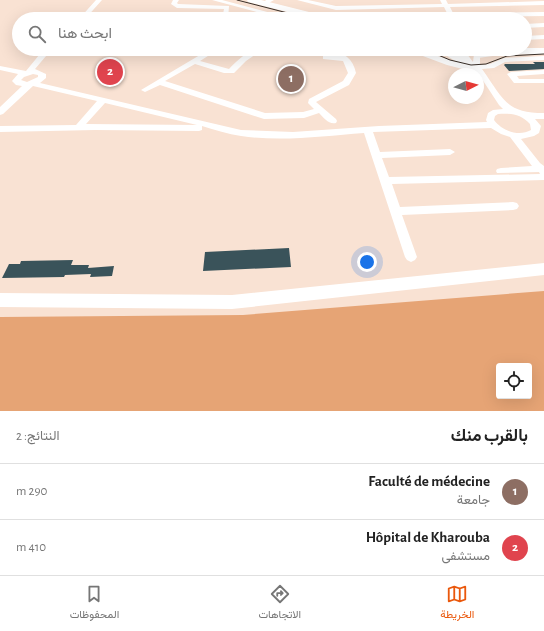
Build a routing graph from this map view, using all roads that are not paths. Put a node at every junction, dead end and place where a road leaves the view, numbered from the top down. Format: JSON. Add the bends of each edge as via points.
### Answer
{"nodes":[{"id":1,"x":90,"y":0,"type":"edge"},
{"id":2,"x":99,"y":0,"type":"edge"},
{"id":3,"x":176,"y":0,"type":"edge"},
{"id":4,"x":197,"y":0,"type":"edge"},
{"id":5,"x":215,"y":0,"type":"edge"},
{"id":6,"x":250,"y":0,"type":"edge"},
{"id":7,"x":300,"y":0,"type":"edge"},
{"id":8,"x":342,"y":0,"type":"edge"},
{"id":9,"x":367,"y":0,"type":"edge"},
{"id":10,"x":395,"y":0,"type":"edge"},
{"id":11,"x":266,"y":1,"type":"edge"},
{"id":12,"x":544,"y":1,"type":"edge"},
{"id":13,"x":470,"y":2,"type":"edge"},
{"id":14,"x":442,"y":3,"type":"edge"},
{"id":15,"x":224,"y":6,"type":"junction"},
{"id":16,"x":399,"y":6,"type":"junction"},
{"id":17,"x":371,"y":7,"type":"junction"},
{"id":18,"x":346,"y":8,"type":"junction"},
{"id":19,"x":80,"y":12,"type":"edge"},
{"id":20,"x":88,"y":12,"type":"edge"},
{"id":21,"x":227,"y":12,"type":"edge"},
{"id":22,"x":265,"y":12,"type":"edge"},
{"id":23,"x":299,"y":12,"type":"edge"},
{"id":24,"x":304,"y":12,"type":"edge"},
{"id":25,"x":448,"y":12,"type":"edge"},
{"id":26,"x":477,"y":12,"type":"edge"},
{"id":27,"x":544,"y":14,"type":"edge"},
{"id":28,"x":532,"y":15,"type":"edge"},
{"id":29,"x":544,"y":25,"type":"edge"},
{"id":30,"x":532,"y":26,"type":"edge"},
{"id":31,"x":544,"y":37,"type":"edge"},
{"id":32,"x":532,"y":38,"type":"edge"},
{"id":33,"x":544,"y":47,"type":"edge"},
{"id":34,"x":532,"y":48,"type":"edge"},
{"id":35,"x":532,"y":51,"type":"edge"},
{"id":36,"x":544,"y":51,"type":"edge"},
{"id":37,"x":41,"y":56,"type":"edge"},
{"id":38,"x":52,"y":56,"type":"edge"},
{"id":39,"x":202,"y":56,"type":"edge"},
{"id":40,"x":248,"y":56,"type":"edge"},
{"id":41,"x":427,"y":56,"type":"edge"},
{"id":42,"x":454,"y":56,"type":"edge"},
{"id":43,"x":462,"y":56,"type":"edge"},
{"id":44,"x":477,"y":56,"type":"edge"},
{"id":45,"x":544,"y":58,"type":"edge"},
{"id":46,"x":344,"y":59,"type":"dead end"},
{"id":47,"x":194,"y":61,"type":"junction"},
{"id":48,"x":0,"y":68,"type":"edge"},
{"id":49,"x":460,"y":68,"type":"edge"},
{"id":50,"x":470,"y":68,"type":"edge"},
{"id":51,"x":472,"y":68,"type":"edge"},
{"id":52,"x":476,"y":68,"type":"edge"},
{"id":53,"x":484,"y":70,"type":"edge"},
{"id":54,"x":0,"y":72,"type":"edge"},
{"id":55,"x":544,"y":72,"type":"edge"},
{"id":56,"x":40,"y":74,"type":"junction"},
{"id":57,"x":22,"y":76,"type":"junction"},
{"id":58,"x":544,"y":81,"type":"edge"},
{"id":59,"x":159,"y":82,"type":"junction"},
{"id":60,"x":484,"y":82,"type":"edge"},
{"id":61,"x":31,"y":83,"type":"junction"},
{"id":62,"x":484,"y":86,"type":"edge"},
{"id":63,"x":145,"y":90,"type":"dead end"},
{"id":64,"x":104,"y":99,"type":"junction"},
{"id":65,"x":0,"y":102,"type":"edge"},
{"id":66,"x":320,"y":110,"type":"junction"},
{"id":67,"x":499,"y":111,"type":"junction"},
{"id":68,"x":0,"y":112,"type":"edge"},
{"id":69,"x":512,"y":112,"type":"junction"},
{"id":70,"x":526,"y":116,"type":"junction"},
{"id":71,"x":544,"y":116,"type":"edge"},
{"id":72,"x":333,"y":121,"type":"dead end"},
{"id":73,"x":491,"y":122,"type":"junction"},
{"id":74,"x":539,"y":123,"type":"edge"},
{"id":75,"x":79,"y":127,"type":"junction"},
{"id":76,"x":225,"y":128,"type":"junction"},
{"id":77,"x":0,"y":129,"type":"edge"},
{"id":78,"x":368,"y":130,"type":"junction"},
{"id":79,"x":518,"y":135,"type":"junction"},
{"id":80,"x":450,"y":152,"type":"dead end"},
{"id":81,"x":376,"y":155,"type":"junction"},
{"id":82,"x":499,"y":171,"type":"dead end"},
{"id":83,"x":543,"y":173,"type":"edge"},
{"id":84,"x":385,"y":181,"type":"junction"},
{"id":85,"x":513,"y":206,"type":"dead end"},
{"id":86,"x":395,"y":211,"type":"junction"},
{"id":87,"x":411,"y":257,"type":"dead end"},
{"id":88,"x":544,"y":269,"type":"edge"},
{"id":89,"x":0,"y":300,"type":"edge"}],
"edges":[{"from":1,"to":19,"type":"street"},
{"from":2,"to":20,"type":"street"},
{"from":3,"to":15,"type":"street","via":[[174,4],[177,6]]},
{"from":4,"to":15,"type":"street"},
{"from":5,"to":22,"type":"street"},
{"from":6,"to":23,"type":"highway"},
{"from":7,"to":18,"type":"street","via":[[327,7]]},
{"from":8,"to":18,"type":"street"},
{"from":9,"to":17,"type":"street"},
{"from":10,"to":16,"type":"street"},
{"from":11,"to":24,"type":"highway"},
{"from":12,"to":13,"type":"street"},
{"from":13,"to":14,"type":"street"},
{"from":13,"to":26,"type":"street"},
{"from":14,"to":16,"type":"street"},
{"from":14,"to":25,"type":"street"},
{"from":15,"to":21,"type":"street","via":[[228,8]]},
{"from":16,"to":17,"type":"street"},
{"from":17,"to":18,"type":"street"},
{"from":27,"to":28,"type":"street"},
{"from":29,"to":30,"type":"street"},
{"from":31,"to":32,"type":"street"},
{"from":33,"to":34,"type":"highway"},
{"from":35,"to":36,"type":"highway"},
{"from":37,"to":57,"type":"street"},
{"from":38,"to":56,"type":"street"},
{"from":39,"to":47,"type":"street"},
{"from":40,"to":47,"type":"street","via":[[231,71]]},
{"from":41,"to":49,"type":"street"},
{"from":42,"to":50,"type":"highway"},
{"from":43,"to":51,"type":"street"},
{"from":44,"to":52,"type":"street"},
{"from":45,"to":53,"type":"street","via":[[504,60]]},
{"from":46,"to":66,"type":"street","via":[[352,68],[350,78],[340,87],[312,101]]},
{"from":47,"to":59,"type":"street"},
{"from":48,"to":57,"type":"street"},
{"from":54,"to":57,"type":"street"},
{"from":55,"to":58,"type":"street","via":[[511,74],[517,81]]},
{"from":56,"to":57,"type":"street"},
{"from":56,"to":61,"type":"street","via":[[40,80]]},
{"from":56,"to":76,"type":"street","via":[[54,82]]},
{"from":57,"to":61,"type":"street"},
{"from":57,"to":65,"type":"street"},
{"from":59,"to":63,"type":"street"},
{"from":59,"to":66,"type":"street","via":[[264,116],[304,115]]},
{"from":60,"to":69,"type":"street"},
{"from":61,"to":64,"type":"street"},
{"from":61,"to":68,"type":"street"},
{"from":62,"to":67,"type":"street"},
{"from":64,"to":75,"type":"street"},
{"from":64,"to":76,"type":"street"},
{"from":66,"to":72,"type":"street"},
{"from":67,"to":69,"type":"street"},
{"from":67,"to":73,"type":"street","via":[[491,115]]},
{"from":69,"to":70,"type":"street"},
{"from":70,"to":71,"type":"street"},
{"from":70,"to":74,"type":"street"},
{"from":73,"to":76,"type":"street","via":[[375,125],[307,130]]},
{"from":73,"to":78,"type":"street"},
{"from":73,"to":79,"type":"street","via":[[503,132]]},
{"from":74,"to":79,"type":"street","via":[[534,133]]},
{"from":75,"to":76,"type":"street"},
{"from":75,"to":77,"type":"street"},
{"from":76,"to":78,"type":"street","via":[[249,134],[282,135]]},
{"from":78,"to":81,"type":"street"},
{"from":79,"to":83,"type":"street"},
{"from":80,"to":81,"type":"street"},
{"from":81,"to":84,"type":"street"},
{"from":82,"to":83,"type":"street"},
{"from":83,"to":84,"type":"street"},
{"from":84,"to":86,"type":"street"},
{"from":85,"to":86,"type":"street"},
{"from":86,"to":87,"type":"street"},
{"from":88,"to":89,"type":"main road","via":[[232,302]]}]}
